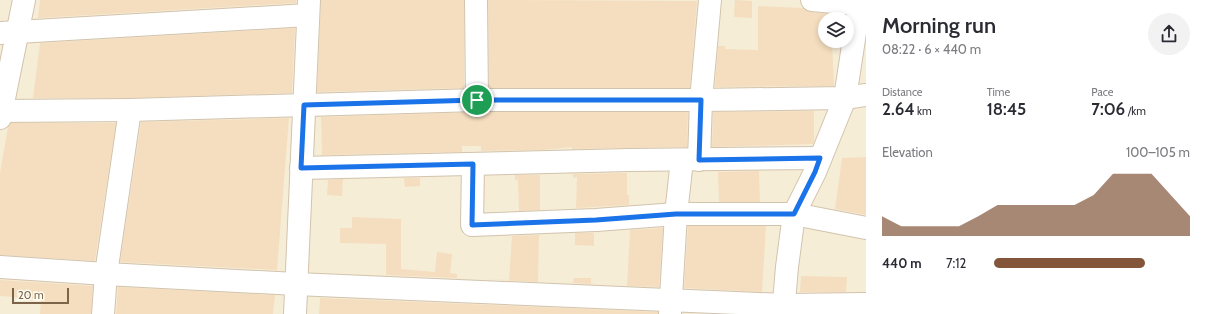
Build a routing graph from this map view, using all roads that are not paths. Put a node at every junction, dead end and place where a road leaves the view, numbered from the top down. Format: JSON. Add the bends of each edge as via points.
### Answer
{"nodes":[{"id":1,"x":24,"y":0,"type":"edge"},
{"id":2,"x":476,"y":0,"type":"edge"},
{"id":3,"x":710,"y":0,"type":"edge"},
{"id":4,"x":812,"y":0,"type":"edge"},
{"id":5,"x":862,"y":3,"type":"edge"},
{"id":6,"x":309,"y":7,"type":"edge"},
{"id":7,"x":9,"y":32,"type":"edge"},
{"id":8,"x":855,"y":96,"type":"edge"},
{"id":9,"x":477,"y":100,"type":"junction"},
{"id":10,"x":701,"y":100,"type":"junction"},
{"id":11,"x":304,"y":105,"type":"junction"},
{"id":12,"x":130,"y":110,"type":"junction"},
{"id":13,"x":0,"y":113,"type":"edge"},
{"id":14,"x":820,"y":158,"type":"junction"},
{"id":15,"x":690,"y":160,"type":"junction"},
{"id":16,"x":473,"y":164,"type":"junction"},
{"id":17,"x":301,"y":168,"type":"junction"},
{"id":18,"x":676,"y":214,"type":"junction"},
{"id":19,"x":794,"y":214,"type":"junction"},
{"id":20,"x":866,"y":228,"type":"edge"},
{"id":21,"x":0,"y":267,"type":"edge"},
{"id":22,"x":106,"y":274,"type":"junction"},
{"id":23,"x":296,"y":284,"type":"junction"},
{"id":24,"x":866,"y":304,"type":"edge"},
{"id":25,"x":670,"y":307,"type":"edge"},
{"id":26,"x":784,"y":309,"type":"edge"},
{"id":27,"x":103,"y":314,"type":"edge"},
{"id":28,"x":295,"y":314,"type":"edge"}],
"edges":[{"from":1,"to":7,"type":"street"},
{"from":2,"to":9,"type":"street"},
{"from":3,"to":10,"type":"street"},
{"from":4,"to":5,"type":"street"},
{"from":5,"to":8,"type":"street"},
{"from":6,"to":7,"type":"street"},
{"from":6,"to":11,"type":"street"},
{"from":7,"to":13,"type":"street"},
{"from":8,"to":10,"type":"street"},
{"from":8,"to":14,"type":"street"},
{"from":9,"to":10,"type":"street"},
{"from":9,"to":11,"type":"street"},
{"from":10,"to":15,"type":"street"},
{"from":11,"to":12,"type":"street"},
{"from":11,"to":17,"type":"street"},
{"from":12,"to":13,"type":"street"},
{"from":12,"to":22,"type":"street"},
{"from":14,"to":15,"type":"street"},
{"from":14,"to":19,"type":"street"},
{"from":15,"to":16,"type":"street"},
{"from":15,"to":18,"type":"street"},
{"from":16,"to":17,"type":"street"},
{"from":16,"to":18,"type":"street","via":[[472,225]]},
{"from":17,"to":23,"type":"street"},
{"from":18,"to":19,"type":"street"},
{"from":18,"to":25,"type":"street"},
{"from":19,"to":20,"type":"street"},
{"from":19,"to":26,"type":"street"},
{"from":21,"to":22,"type":"street"},
{"from":22,"to":23,"type":"street"},
{"from":22,"to":27,"type":"street"},
{"from":23,"to":25,"type":"street"},
{"from":23,"to":28,"type":"street"},
{"from":24,"to":26,"type":"street"},
{"from":25,"to":26,"type":"street"}]}
